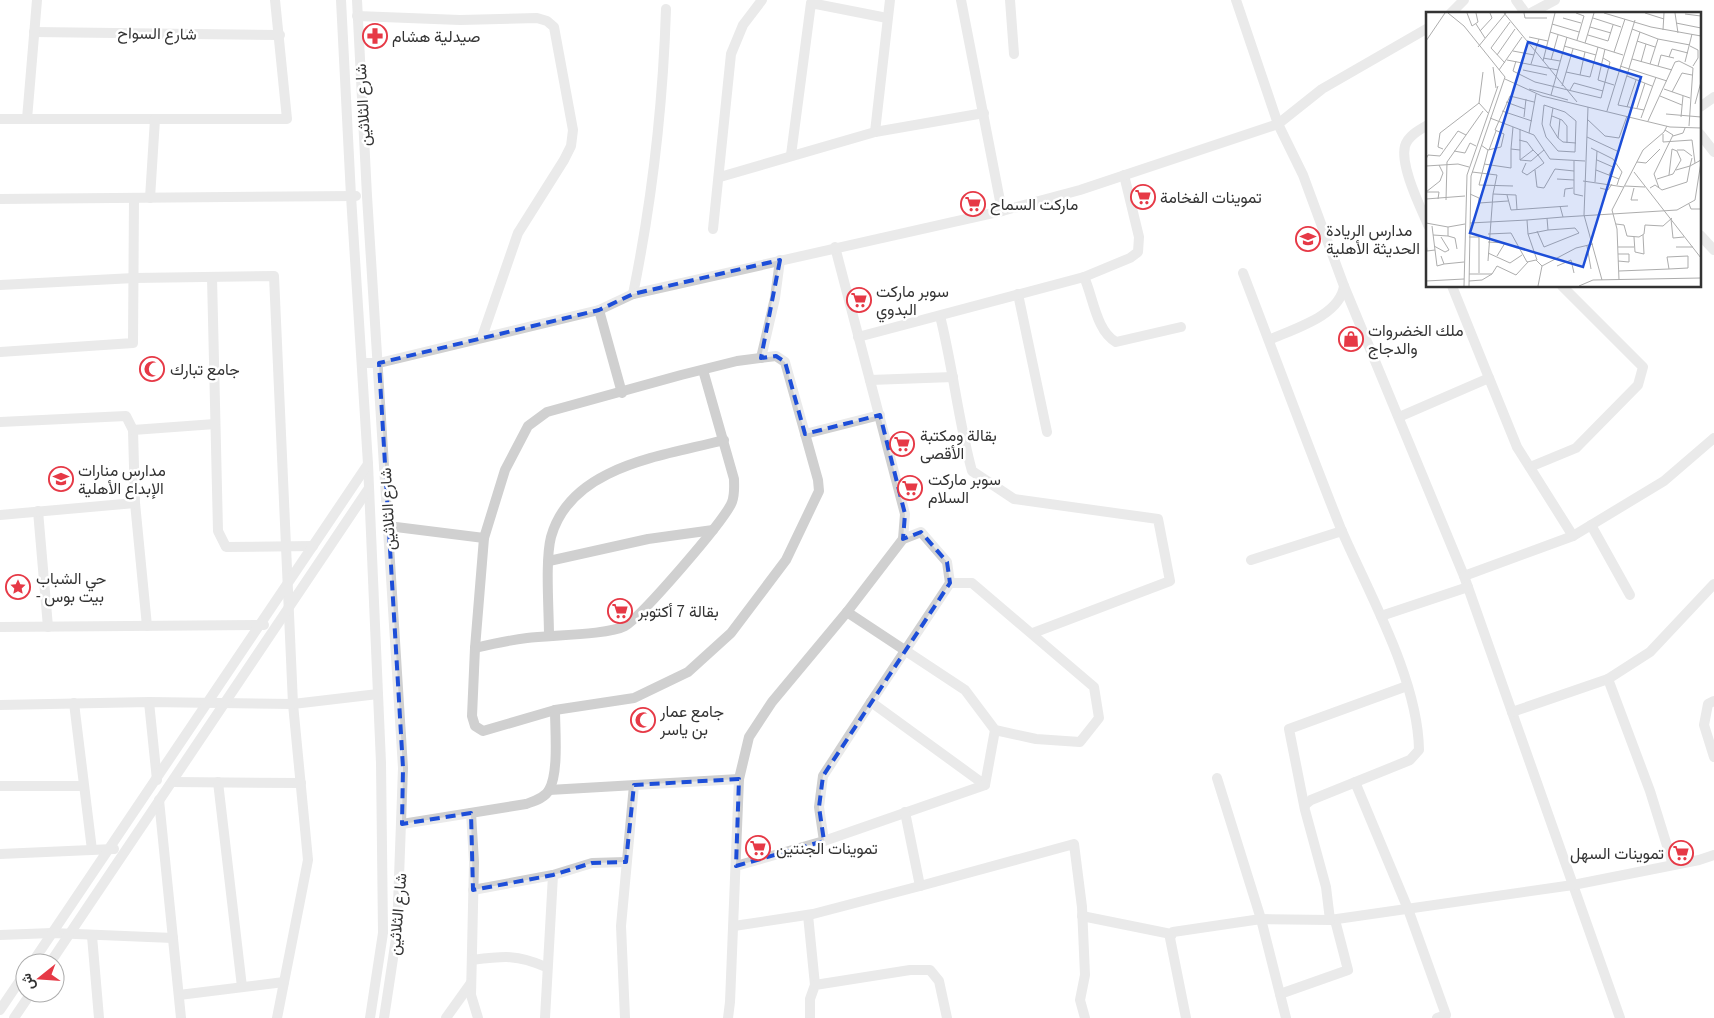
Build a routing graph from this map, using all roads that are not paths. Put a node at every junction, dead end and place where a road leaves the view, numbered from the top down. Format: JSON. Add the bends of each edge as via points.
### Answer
{"nodes":[{"id":1,"x":36,"y":0,"type":"edge"},
{"id":2,"x":275,"y":0,"type":"edge"},
{"id":3,"x":341,"y":0,"type":"edge"},
{"id":4,"x":357,"y":0,"type":"edge"},
{"id":5,"x":762,"y":0,"type":"edge"},
{"id":6,"x":890,"y":0,"type":"edge"},
{"id":7,"x":961,"y":0,"type":"edge"},
{"id":8,"x":1010,"y":0,"type":"edge"},
{"id":9,"x":1236,"y":0,"type":"edge"},
{"id":10,"x":1464,"y":0,"type":"edge"},
{"id":11,"x":1516,"y":0,"type":"edge"},
{"id":12,"x":1555,"y":0,"type":"edge"},
{"id":13,"x":666,"y":9,"type":"dead end"},
{"id":14,"x":1452,"y":12,"type":"edge"},
{"id":15,"x":1526,"y":12,"type":"edge"},
{"id":16,"x":1532,"y":12,"type":"edge"},
{"id":17,"x":358,"y":16,"type":"junction"},
{"id":18,"x":887,"y":18,"type":"junction"},
{"id":19,"x":1426,"y":29,"type":"edge"},
{"id":20,"x":34,"y":32,"type":"junction"},
{"id":21,"x":280,"y":35,"type":"junction"},
{"id":22,"x":1014,"y":54,"type":"dead end"},
{"id":23,"x":1714,"y":97,"type":"edge"},
{"id":24,"x":1702,"y":105,"type":"edge"},
{"id":25,"x":984,"y":113,"type":"junction"},
{"id":26,"x":0,"y":119,"type":"edge"},
{"id":27,"x":27,"y":119,"type":"junction"},
{"id":28,"x":155,"y":119,"type":"junction"},
{"id":29,"x":1278,"y":124,"type":"junction"},
{"id":30,"x":1426,"y":126,"type":"edge"},
{"id":31,"x":875,"y":132,"type":"junction"},
{"id":32,"x":1702,"y":137,"type":"edge"},
{"id":33,"x":1714,"y":152,"type":"edge"},
{"id":34,"x":790,"y":155,"type":"junction"},
{"id":35,"x":1124,"y":175,"type":"junction"},
{"id":36,"x":720,"y":177,"type":"junction"},
{"id":37,"x":351,"y":196,"type":"junction"},
{"id":38,"x":367,"y":196,"type":"junction"},
{"id":39,"x":134,"y":198,"type":"junction"},
{"id":40,"x":150,"y":198,"type":"junction"},
{"id":41,"x":0,"y":199,"type":"edge"},
{"id":42,"x":1002,"y":211,"type":"junction"},
{"id":43,"x":1426,"y":220,"type":"edge"},
{"id":44,"x":713,"y":229,"type":"dead end"},
{"id":45,"x":1702,"y":237,"type":"edge"},
{"id":46,"x":835,"y":248,"type":"junction"},
{"id":47,"x":1714,"y":250,"type":"edge"},
{"id":48,"x":780,"y":260,"type":"junction"},
{"id":49,"x":1243,"y":273,"type":"dead end"},
{"id":50,"x":212,"y":277,"type":"junction"},
{"id":51,"x":1084,"y":277,"type":"junction"},
{"id":52,"x":134,"y":278,"type":"junction"},
{"id":53,"x":0,"y":285,"type":"edge"},
{"id":54,"x":1344,"y":286,"type":"junction"},
{"id":55,"x":1453,"y":288,"type":"edge"},
{"id":56,"x":1567,"y":288,"type":"edge"},
{"id":57,"x":632,"y":294,"type":"junction"},
{"id":58,"x":1018,"y":294,"type":"junction"},
{"id":59,"x":599,"y":310,"type":"junction"},
{"id":60,"x":940,"y":316,"type":"junction"},
{"id":61,"x":1181,"y":328,"type":"dead end"},
{"id":62,"x":482,"y":337,"type":"junction"},
{"id":63,"x":858,"y":337,"type":"junction"},
{"id":64,"x":1269,"y":340,"type":"junction"},
{"id":65,"x":0,"y":352,"type":"edge"},
{"id":66,"x":760,"y":358,"type":"junction"},
{"id":67,"x":362,"y":363,"type":"junction"},
{"id":68,"x":379,"y":363,"type":"junction"},
{"id":69,"x":703,"y":370,"type":"junction"},
{"id":70,"x":953,"y":377,"type":"junction"},
{"id":71,"x":1489,"y":378,"type":"junction"},
{"id":72,"x":870,"y":380,"type":"junction"},
{"id":73,"x":622,"y":393,"type":"junction"},
{"id":74,"x":880,"y":415,"type":"junction"},
{"id":75,"x":1399,"y":417,"type":"junction"},
{"id":76,"x":0,"y":422,"type":"edge"},
{"id":77,"x":215,"y":424,"type":"junction"},
{"id":78,"x":133,"y":430,"type":"junction"},
{"id":79,"x":1047,"y":432,"type":"dead end"},
{"id":80,"x":805,"y":434,"type":"junction"},
{"id":81,"x":1714,"y":438,"type":"edge"},
{"id":82,"x":724,"y":440,"type":"junction"},
{"id":83,"x":368,"y":464,"type":"junction"},
{"id":84,"x":1530,"y":467,"type":"junction"},
{"id":85,"x":369,"y":488,"type":"junction"},
{"id":86,"x":135,"y":503,"type":"junction"},
{"id":87,"x":38,"y":511,"type":"junction"},
{"id":88,"x":0,"y":514,"type":"edge"},
{"id":89,"x":1591,"y":525,"type":"junction"},
{"id":90,"x":388,"y":526,"type":"junction"},
{"id":91,"x":713,"y":530,"type":"junction"},
{"id":92,"x":1342,"y":531,"type":"junction"},
{"id":93,"x":1573,"y":536,"type":"junction"},
{"id":94,"x":484,"y":538,"type":"junction"},
{"id":95,"x":903,"y":539,"type":"junction"},
{"id":96,"x":313,"y":546,"type":"junction"},
{"id":97,"x":286,"y":547,"type":"junction"},
{"id":98,"x":1252,"y":560,"type":"dead end"},
{"id":99,"x":549,"y":561,"type":"junction"},
{"id":100,"x":1464,"y":576,"type":"junction"},
{"id":101,"x":288,"y":583,"type":"junction"},
{"id":102,"x":950,"y":583,"type":"junction"},
{"id":103,"x":1714,"y":584,"type":"edge"},
{"id":104,"x":1468,"y":587,"type":"junction"},
{"id":105,"x":1630,"y":595,"type":"dead end"},
{"id":106,"x":289,"y":607,"type":"junction"},
{"id":107,"x":847,"y":612,"type":"junction"},
{"id":108,"x":1381,"y":616,"type":"junction"},
{"id":109,"x":260,"y":625,"type":"junction"},
{"id":110,"x":277,"y":625,"type":"junction"},
{"id":111,"x":147,"y":626,"type":"junction"},
{"id":112,"x":0,"y":627,"type":"edge"},
{"id":113,"x":48,"y":627,"type":"junction"},
{"id":114,"x":1033,"y":633,"type":"junction"},
{"id":115,"x":549,"y":636,"type":"junction"},
{"id":116,"x":475,"y":648,"type":"junction"},
{"id":117,"x":905,"y":650,"type":"junction"},
{"id":118,"x":1608,"y":680,"type":"junction"},
{"id":119,"x":1407,"y":686,"type":"junction"},
{"id":120,"x":378,"y":694,"type":"junction"},
{"id":121,"x":1714,"y":701,"type":"edge"},
{"id":122,"x":149,"y":702,"type":"junction"},
{"id":123,"x":207,"y":702,"type":"junction"},
{"id":124,"x":225,"y":702,"type":"junction"},
{"id":125,"x":871,"y":702,"type":"junction"},
{"id":126,"x":74,"y":703,"type":"junction"},
{"id":127,"x":293,"y":704,"type":"junction"},
{"id":128,"x":0,"y":705,"type":"edge"},
{"id":129,"x":555,"y":710,"type":"junction"},
{"id":130,"x":1512,"y":712,"type":"junction"},
{"id":131,"x":994,"y":730,"type":"junction"},
{"id":132,"x":1714,"y":757,"type":"edge"},
{"id":133,"x":157,"y":778,"type":"junction"},
{"id":134,"x":1217,"y":778,"type":"dead end"},
{"id":135,"x":739,"y":779,"type":"junction"},
{"id":136,"x":173,"y":782,"type":"junction"},
{"id":137,"x":218,"y":782,"type":"junction"},
{"id":138,"x":1355,"y":782,"type":"junction"},
{"id":139,"x":301,"y":783,"type":"junction"},
{"id":140,"x":634,"y":785,"type":"junction"},
{"id":141,"x":985,"y":785,"type":"junction"},
{"id":142,"x":0,"y":786,"type":"edge"},
{"id":143,"x":84,"y":786,"type":"junction"},
{"id":144,"x":549,"y":790,"type":"junction"},
{"id":145,"x":159,"y":802,"type":"junction"},
{"id":146,"x":1305,"y":805,"type":"junction"},
{"id":147,"x":905,"y":812,"type":"junction"},
{"id":148,"x":471,"y":814,"type":"junction"},
{"id":149,"x":402,"y":824,"type":"junction"},
{"id":150,"x":824,"y":841,"type":"junction"},
{"id":151,"x":128,"y":848,"type":"junction"},
{"id":152,"x":109,"y":849,"type":"junction"},
{"id":153,"x":92,"y":850,"type":"junction"},
{"id":154,"x":0,"y":854,"type":"edge"},
{"id":155,"x":1714,"y":855,"type":"edge"},
{"id":156,"x":626,"y":862,"type":"junction"},
{"id":157,"x":1673,"y":865,"type":"junction"},
{"id":158,"x":736,"y":866,"type":"junction"},
{"id":159,"x":553,"y":875,"type":"junction"},
{"id":160,"x":1573,"y":885,"type":"junction"},
{"id":161,"x":920,"y":886,"type":"junction"},
{"id":162,"x":474,"y":890,"type":"junction"},
{"id":163,"x":1408,"y":909,"type":"junction"},
{"id":164,"x":808,"y":915,"type":"junction"},
{"id":165,"x":1082,"y":916,"type":"junction"},
{"id":166,"x":1261,"y":919,"type":"junction"},
{"id":167,"x":1333,"y":920,"type":"junction"},
{"id":168,"x":734,"y":926,"type":"junction"},
{"id":169,"x":52,"y":933,"type":"junction"},
{"id":170,"x":70,"y":934,"type":"junction"},
{"id":171,"x":1171,"y":934,"type":"junction"},
{"id":172,"x":0,"y":935,"type":"edge"},
{"id":173,"x":92,"y":936,"type":"junction"},
{"id":174,"x":173,"y":938,"type":"junction"},
{"id":175,"x":39,"y":953,"type":"edge"},
{"id":176,"x":57,"y":953,"type":"edge"},
{"id":177,"x":472,"y":960,"type":"junction"},
{"id":178,"x":546,"y":967,"type":"junction"},
{"id":179,"x":284,"y":982,"type":"junction"},
{"id":180,"x":471,"y":983,"type":"junction"},
{"id":181,"x":815,"y":985,"type":"junction"},
{"id":182,"x":242,"y":987,"type":"junction"},
{"id":183,"x":15,"y":988,"type":"edge"},
{"id":184,"x":1280,"y":994,"type":"junction"},
{"id":185,"x":179,"y":995,"type":"junction"},
{"id":186,"x":24,"y":1003,"type":"edge"},
{"id":187,"x":0,"y":1010,"type":"edge"},
{"id":188,"x":14,"y":1018,"type":"edge"},
{"id":189,"x":99,"y":1018,"type":"edge"},
{"id":190,"x":181,"y":1018,"type":"edge"},
{"id":191,"x":277,"y":1018,"type":"edge"},
{"id":192,"x":370,"y":1018,"type":"edge"},
{"id":193,"x":384,"y":1018,"type":"edge"},
{"id":194,"x":446,"y":1018,"type":"edge"},
{"id":195,"x":478,"y":1018,"type":"edge"},
{"id":196,"x":545,"y":1018,"type":"edge"},
{"id":197,"x":625,"y":1018,"type":"edge"},
{"id":198,"x":728,"y":1018,"type":"edge"},
{"id":199,"x":810,"y":1018,"type":"edge"},
{"id":200,"x":947,"y":1018,"type":"edge"},
{"id":201,"x":1085,"y":1018,"type":"edge"},
{"id":202,"x":1186,"y":1018,"type":"edge"},
{"id":203,"x":1286,"y":1018,"type":"edge"},
{"id":204,"x":1437,"y":1018,"type":"edge"},
{"id":205,"x":1620,"y":1018,"type":"edge"}],
"edges":[{"from":1,"to":20,"type":"street"},
{"from":2,"to":21,"type":"street"},
{"from":3,"to":37,"type":"street","name":"شارع الثلاثين"},
{"from":4,"to":17,"type":"street","name":"شارع الثلاثين"},
{"from":5,"to":36,"type":"street","via":[[743,25],[731,54]]},
{"from":6,"to":18,"type":"street"},
{"from":7,"to":25,"type":"street"},
{"from":8,"to":22,"type":"street"},
{"from":9,"to":29,"type":"street"},
{"from":10,"to":14,"type":"street"},
{"from":11,"to":15,"type":"street"},
{"from":12,"to":16,"type":"street"},
{"from":13,"to":57,"type":"street","via":[[664,65],[653,169],[644,238]]},
{"from":17,"to":38,"type":"street","name":"شارع الثلاثين"},
{"from":17,"to":62,"type":"street","via":[[460,20],[538,18],[554,27],[573,130],[571,146],[518,233]]},
{"from":18,"to":31,"type":"street"},
{"from":18,"to":34,"type":"street","via":[[812,3]]},
{"from":19,"to":29,"type":"street","via":[[1322,89]]},
{"from":20,"to":21,"type":"street","name":"شارع السواح"},
{"from":20,"to":27,"type":"street"},
{"from":21,"to":28,"type":"street","via":[[287,119]]},
{"from":23,"to":24,"type":"street"},
{"from":25,"to":31,"type":"street"},
{"from":25,"to":42,"type":"street"},
{"from":26,"to":27,"type":"street"},
{"from":27,"to":28,"type":"street"},
{"from":28,"to":40,"type":"street"},
{"from":29,"to":35,"type":"street"},
{"from":29,"to":54,"type":"street","via":[[1303,175]]},
{"from":30,"to":43,"type":"street","via":[[1415,133],[1406,145],[1404,160]]},
{"from":31,"to":34,"type":"street"},
{"from":32,"to":33,"type":"street"},
{"from":34,"to":36,"type":"street"},
{"from":35,"to":42,"type":"street"},
{"from":35,"to":51,"type":"street","via":[[1140,236],[1138,252]]},
{"from":36,"to":44,"type":"street"},
{"from":37,"to":38,"type":"street"},
{"from":37,"to":40,"type":"street"},
{"from":37,"to":67,"type":"street","name":"شارع الثلاثين"},
{"from":38,"to":68,"type":"street","name":"شارع الثلاثين"},
{"from":39,"to":40,"type":"street"},
{"from":39,"to":41,"type":"street"},
{"from":39,"to":52,"type":"street"},
{"from":42,"to":46,"type":"street"},
{"from":45,"to":47,"type":"street"},
{"from":46,"to":48,"type":"street"},
{"from":46,"to":63,"type":"street"},
{"from":48,"to":57,"type":"street"},
{"from":48,"to":66,"type":"street","via":[[775,298]]},
{"from":49,"to":64,"type":"street"},
{"from":50,"to":52,"type":"street"},
{"from":50,"to":77,"type":"street"},
{"from":50,"to":97,"type":"street","via":[[274,276]]},
{"from":51,"to":58,"type":"street"},
{"from":51,"to":61,"type":"street","via":[[1103,328],[1116,342]]},
{"from":52,"to":53,"type":"street"},
{"from":52,"to":65,"type":"street","via":[[133,343]]},
{"from":54,"to":64,"type":"street","via":[[1343,296],[1325,313]]},
{"from":54,"to":75,"type":"street"},
{"from":55,"to":71,"type":"street"},
{"from":56,"to":84,"type":"street","via":[[1643,367],[1638,385],[1576,448]]},
{"from":57,"to":59,"type":"street"},
{"from":58,"to":60,"type":"street"},
{"from":58,"to":79,"type":"street"},
{"from":59,"to":62,"type":"street"},
{"from":59,"to":73,"type":"street"},
{"from":60,"to":63,"type":"street"},
{"from":60,"to":70,"type":"street"},
{"from":62,"to":68,"type":"street"},
{"from":63,"to":72,"type":"street"},
{"from":64,"to":92,"type":"street"},
{"from":66,"to":69,"type":"street"},
{"from":66,"to":80,"type":"street","via":[[776,356],[785,362]]},
{"from":67,"to":68,"type":"street"},
{"from":67,"to":83,"type":"street","name":"شارع الثلاثين"},
{"from":68,"to":90,"type":"street","name":"شارع الثلاثين"},
{"from":69,"to":73,"type":"street"},
{"from":69,"to":82,"type":"street"},
{"from":70,"to":72,"type":"street"},
{"from":70,"to":114,"type":"street","via":[[972,471],[1014,499],[1158,519],[1170,580]]},
{"from":71,"to":75,"type":"street"},
{"from":71,"to":84,"type":"street","via":[[1518,447]]},
{"from":72,"to":74,"type":"street"},
{"from":73,"to":94,"type":"street","via":[[548,412],[528,426],[504,470]]},
{"from":74,"to":80,"type":"street"},
{"from":74,"to":95,"type":"street","via":[[904,514]]},
{"from":75,"to":100,"type":"street"},
{"from":76,"to":78,"type":"street","via":[[126,416]]},
{"from":77,"to":78,"type":"street"},
{"from":77,"to":97,"type":"street","via":[[218,531],[226,547]]},
{"from":78,"to":86,"type":"street"},
{"from":80,"to":129,"type":"street","via":[[818,480],[816,499],[786,560],[731,633],[688,672],[665,685],[634,698]]},
{"from":81,"to":89,"type":"street","via":[[1664,481]]},
{"from":82,"to":91,"type":"street","via":[[734,479],[734,493],[732,503]]},
{"from":82,"to":99,"type":"street","via":[[614,469],[588,484],[561,515],[551,538]]},
{"from":83,"to":85,"type":"street","name":"شارع الثلاثين"},
{"from":83,"to":96,"type":"street"},
{"from":84,"to":93,"type":"street"},
{"from":85,"to":106,"type":"street"},
{"from":85,"to":120,"type":"street","name":"شارع الثلاثين"},
{"from":86,"to":87,"type":"street"},
{"from":86,"to":111,"type":"street"},
{"from":87,"to":88,"type":"street"},
{"from":87,"to":113,"type":"street"},
{"from":89,"to":93,"type":"street"},
{"from":89,"to":105,"type":"street"},
{"from":90,"to":94,"type":"street"},
{"from":90,"to":149,"type":"street","name":"شارع الثلاثين","via":[[403,768]]},
{"from":91,"to":99,"type":"street","via":[[648,539]]},
{"from":91,"to":115,"type":"street","via":[[644,609],[625,626]]},
{"from":92,"to":98,"type":"street"},
{"from":92,"to":108,"type":"street"},
{"from":93,"to":100,"type":"street"},
{"from":94,"to":116,"type":"street"},
{"from":95,"to":102,"type":"street","via":[[921,532],[948,562]]},
{"from":95,"to":107,"type":"street"},
{"from":96,"to":97,"type":"street"},
{"from":96,"to":101,"type":"street"},
{"from":97,"to":101,"type":"street"},
{"from":99,"to":115,"type":"street"},
{"from":100,"to":104,"type":"street"},
{"from":101,"to":106,"type":"street"},
{"from":101,"to":109,"type":"street"},
{"from":102,"to":114,"type":"street","via":[[972,582]]},
{"from":102,"to":117,"type":"street"},
{"from":103,"to":118,"type":"street","via":[[1650,652]]},
{"from":104,"to":108,"type":"street"},
{"from":104,"to":130,"type":"street"},
{"from":106,"to":110,"type":"street"},
{"from":106,"to":127,"type":"street"},
{"from":107,"to":117,"type":"street"},
{"from":107,"to":135,"type":"street","via":[[772,702],[749,737]]},
{"from":108,"to":119,"type":"street"},
{"from":109,"to":110,"type":"street"},
{"from":109,"to":111,"type":"street"},
{"from":109,"to":123,"type":"street"},
{"from":110,"to":124,"type":"street"},
{"from":111,"to":113,"type":"street"},
{"from":112,"to":113,"type":"street"},
{"from":114,"to":131,"type":"street","via":[[1094,687],[1099,718],[1080,742]]},
{"from":115,"to":116,"type":"street"},
{"from":116,"to":129,"type":"street","via":[[472,716],[475,726],[482,731]]},
{"from":117,"to":125,"type":"street"},
{"from":117,"to":131,"type":"street","via":[[965,690]]},
{"from":118,"to":130,"type":"street"},
{"from":118,"to":157,"type":"street","via":[[1650,791]]},
{"from":119,"to":138,"type":"street","via":[[1419,732],[1419,750],[1410,760]]},
{"from":119,"to":146,"type":"street","via":[[1289,729]]},
{"from":120,"to":127,"type":"street"},
{"from":120,"to":192,"type":"street","name":"شارع الثلاثين","via":[[383,933]]},
{"from":121,"to":132,"type":"street","via":[[1708,704],[1704,725]]},
{"from":122,"to":123,"type":"street"},
{"from":122,"to":126,"type":"street"},
{"from":122,"to":133,"type":"street"},
{"from":123,"to":124,"type":"street"},
{"from":123,"to":133,"type":"street"},
{"from":124,"to":127,"type":"street"},
{"from":124,"to":136,"type":"street"},
{"from":125,"to":141,"type":"street"},
{"from":125,"to":150,"type":"street","via":[[823,776],[819,807]]},
{"from":126,"to":128,"type":"street"},
{"from":126,"to":143,"type":"street"},
{"from":127,"to":139,"type":"street"},
{"from":129,"to":144,"type":"street","via":[[556,753]]},
{"from":130,"to":160,"type":"street"},
{"from":131,"to":141,"type":"street"},
{"from":133,"to":145,"type":"street"},
{"from":133,"to":152,"type":"street"},
{"from":134,"to":166,"type":"street"},
{"from":135,"to":140,"type":"street"},
{"from":135,"to":158,"type":"street"},
{"from":136,"to":137,"type":"street"},
{"from":136,"to":145,"type":"street"},
{"from":137,"to":139,"type":"street"},
{"from":137,"to":182,"type":"street"},
{"from":138,"to":146,"type":"street"},
{"from":138,"to":163,"type":"street"},
{"from":139,"to":179,"type":"street","via":[[308,860]]},
{"from":140,"to":144,"type":"street"},
{"from":140,"to":156,"type":"street"},
{"from":141,"to":147,"type":"street"},
{"from":142,"to":143,"type":"street"},
{"from":143,"to":153,"type":"street"},
{"from":144,"to":148,"type":"street","via":[[539,800],[526,804]]},
{"from":145,"to":151,"type":"street"},
{"from":145,"to":174,"type":"street"},
{"from":146,"to":167,"type":"street"},
{"from":147,"to":150,"type":"street"},
{"from":147,"to":161,"type":"street"},
{"from":148,"to":149,"type":"street"},
{"from":148,"to":162,"type":"street"},
{"from":149,"to":193,"type":"street","name":"شارع الثلاثين","via":[[397,932]]},
{"from":150,"to":158,"type":"street"},
{"from":151,"to":152,"type":"street"},
{"from":151,"to":170,"type":"street"},
{"from":152,"to":153,"type":"street"},
{"from":152,"to":169,"type":"street"},
{"from":153,"to":154,"type":"street"},
{"from":155,"to":157,"type":"street"},
{"from":156,"to":159,"type":"street","via":[[592,863]]},
{"from":156,"to":197,"type":"street","via":[[621,926]]},
{"from":157,"to":160,"type":"street"},
{"from":158,"to":168,"type":"street"},
{"from":159,"to":162,"type":"street"},
{"from":159,"to":178,"type":"street"},
{"from":160,"to":163,"type":"street"},
{"from":160,"to":205,"type":"street"},
{"from":161,"to":164,"type":"street"},
{"from":161,"to":165,"type":"street","via":[[1074,844]]},
{"from":162,"to":177,"type":"street"},
{"from":163,"to":167,"type":"street"},
{"from":163,"to":204,"type":"street","via":[[1446,1015]]},
{"from":164,"to":168,"type":"street"},
{"from":164,"to":181,"type":"street"},
{"from":165,"to":171,"type":"street"},
{"from":165,"to":201,"type":"street","via":[[1085,974],[1080,1000]]},
{"from":166,"to":167,"type":"street"},
{"from":166,"to":171,"type":"street"},
{"from":166,"to":184,"type":"street"},
{"from":167,"to":184,"type":"street","via":[[1348,970]]},
{"from":168,"to":198,"type":"street"},
{"from":169,"to":170,"type":"street"},
{"from":169,"to":172,"type":"street"},
{"from":169,"to":175,"type":"street"},
{"from":170,"to":173,"type":"street"},
{"from":170,"to":176,"type":"street"},
{"from":171,"to":202,"type":"street"},
{"from":173,"to":174,"type":"street"},
{"from":173,"to":189,"type":"street"},
{"from":174,"to":185,"type":"street"},
{"from":177,"to":178,"type":"street","via":[[525,957]]},
{"from":177,"to":180,"type":"street"},
{"from":178,"to":196,"type":"street"},
{"from":179,"to":182,"type":"street"},
{"from":179,"to":191,"type":"street"},
{"from":180,"to":194,"type":"street"},
{"from":180,"to":195,"type":"street"},
{"from":181,"to":199,"type":"street","via":[[810,999]]},
{"from":181,"to":200,"type":"street","via":[[910,970],[930,970],[939,981]]},
{"from":182,"to":185,"type":"street"},
{"from":183,"to":187,"type":"street"},
{"from":184,"to":203,"type":"street"},
{"from":185,"to":190,"type":"street"},
{"from":186,"to":188,"type":"street"}]}
